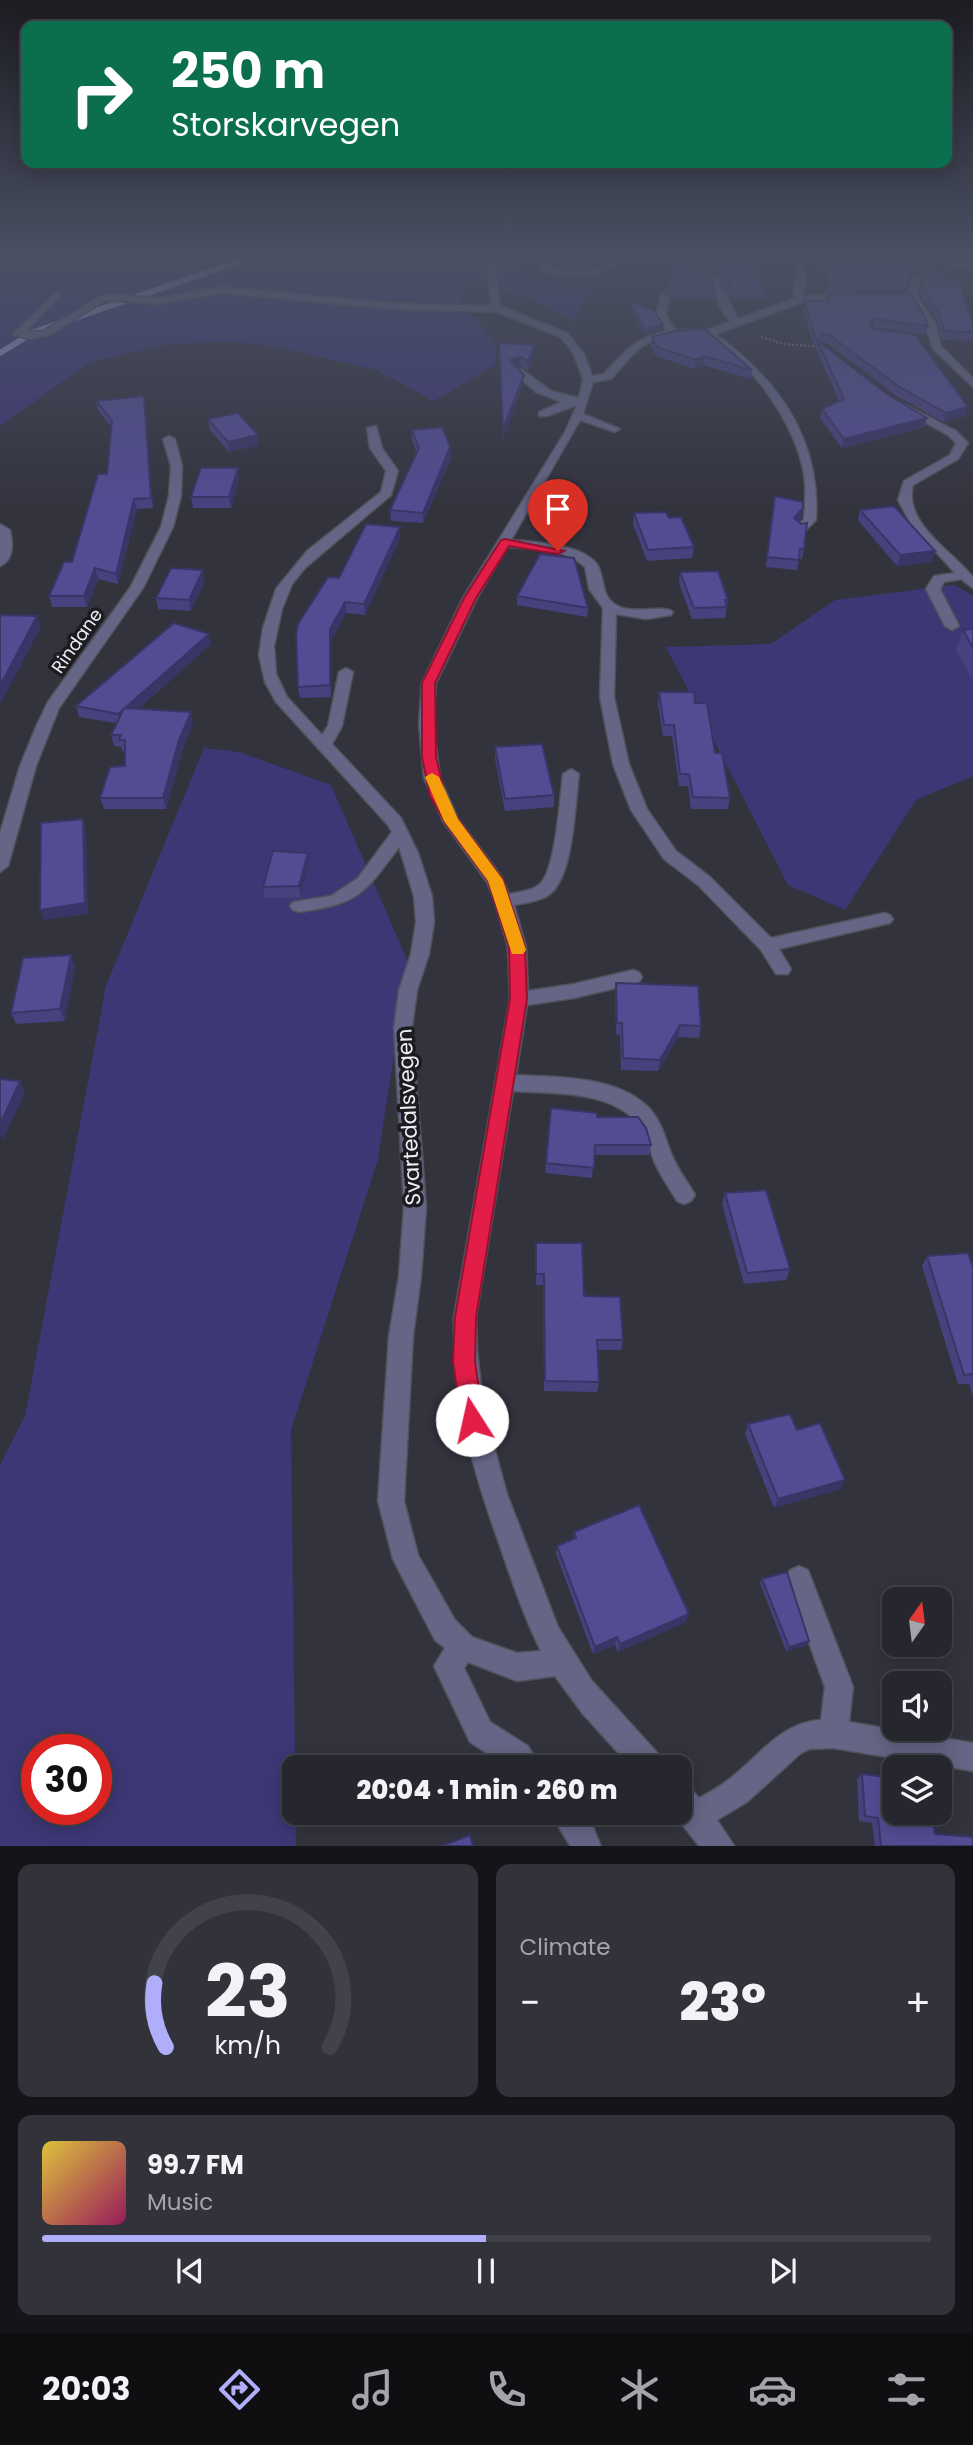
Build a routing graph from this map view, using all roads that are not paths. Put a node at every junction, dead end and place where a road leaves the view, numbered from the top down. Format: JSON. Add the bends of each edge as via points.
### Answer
{"nodes":[{"id":1,"x":567,"y":339,"type":"edge"},
{"id":2,"x":653,"y":339,"type":"edge"},
{"id":3,"x":715,"y":339,"type":"edge"},
{"id":4,"x":929,"y":339,"type":"edge"},
{"id":5,"x":517,"y":371,"type":"edge"},
{"id":6,"x":588,"y":379,"type":"junction"},
{"id":7,"x":973,"y":384,"type":"edge"},
{"id":8,"x":890,"y":398,"type":"edge"},
{"id":9,"x":578,"y":407,"type":"junction"},
{"id":10,"x":543,"y":414,"type":"dead end"},
{"id":11,"x":372,"y":428,"type":"dead end"},
{"id":12,"x":615,"y":429,"type":"dead end"},
{"id":13,"x":169,"y":439,"type":"dead end"},
{"id":14,"x":0,"y":528,"type":"edge"},
{"id":15,"x":801,"y":528,"type":"edge"},
{"id":16,"x":505,"y":542,"type":"junction"},
{"id":17,"x":0,"y":562,"type":"edge"},
{"id":18,"x":969,"y":579,"type":"edge"},
{"id":19,"x":609,"y":608,"type":"junction"},
{"id":20,"x":666,"y":611,"type":"dead end"},
{"id":21,"x":953,"y":626,"type":"dead end"},
{"id":22,"x":346,"y":672,"type":"dead end"},
{"id":23,"x":323,"y":746,"type":"junction"},
{"id":24,"x":571,"y":774,"type":"dead end"},
{"id":25,"x":400,"y":833,"type":"junction"},
{"id":26,"x":0,"y":866,"type":"edge"},
{"id":27,"x":504,"y":901,"type":"junction"},
{"id":28,"x":299,"y":906,"type":"dead end"},
{"id":29,"x":884,"y":919,"type":"dead end"},
{"id":30,"x":767,"y":945,"type":"junction"},
{"id":31,"x":782,"y":969,"type":"dead end"},
{"id":32,"x":633,"y":976,"type":"dead end"},
{"id":33,"x":519,"y":999,"type":"junction"},
{"id":34,"x":505,"y":1082,"type":"junction"},
{"id":35,"x":684,"y":1195,"type":"dead end"},
{"id":36,"x":799,"y":1579,"type":"dead end"},
{"id":37,"x":463,"y":1647,"type":"junction"},
{"id":38,"x":562,"y":1662,"type":"junction"},
{"id":39,"x":833,"y":1734,"type":"junction"},
{"id":40,"x":516,"y":1755,"type":"edge"},
{"id":41,"x":640,"y":1755,"type":"edge"},
{"id":42,"x":973,"y":1757,"type":"edge"},
{"id":43,"x":692,"y":1806,"type":"edge"},
{"id":44,"x":692,"y":1812,"type":"edge"},
{"id":45,"x":575,"y":1825,"type":"edge"},
{"id":46,"x":586,"y":1846,"type":"edge"},
{"id":47,"x":720,"y":1846,"type":"edge"}],
"edges":[{"from":1,"to":6,"type":"street","via":[[579,354]]},
{"from":2,"to":6,"type":"street","via":[[640,343],[607,377]]},
{"from":3,"to":15,"type":"street","via":[[754,372],[798,429],[811,499],[810,520]]},
{"from":4,"to":7,"type":"street"},
{"from":5,"to":9,"type":"street","via":[[539,391]]},
{"from":6,"to":9,"type":"street"},
{"from":8,"to":18,"type":"street","via":[[962,443],[954,457],[908,483],[904,497],[915,519]]},
{"from":9,"to":10,"type":"street"},
{"from":9,"to":12,"type":"street"},
{"from":9,"to":16,"type":"street"},
{"from":11,"to":23,"type":"street","name":"Svartedalsvegen","via":[[376,448],[392,471],[387,494],[337,532],[289,579],[268,635],[265,660],[273,689]]},
{"from":13,"to":26,"type":"street","name":"Rindane","via":[[178,466],[167,527],[139,584],[54,705],[19,790]]},
{"from":14,"to":17,"type":"street","via":[[7,545]]},
{"from":16,"to":19,"type":"street","via":[[586,561]]},
{"from":16,"to":27,"type":"street","via":[[435,665],[426,724],[438,796],[495,880]]},
{"from":18,"to":21,"type":"street","via":[[939,579],[933,589]]},
{"from":19,"to":20,"type":"street","via":[[628,614]]},
{"from":19,"to":30,"type":"street","via":[[607,697],[621,764],[639,810],[670,855],[704,881]]},
{"from":22,"to":23,"type":"street","via":[[334,726]]},
{"from":23,"to":25,"type":"street","name":"Svartedalsvegen","via":[[377,800]]},
{"from":24,"to":27,"type":"street","via":[[566,824],[547,888]]},
{"from":25,"to":28,"type":"street","via":[[364,882],[335,901]]},
{"from":25,"to":37,"type":"street","name":"Svartedalsvegen","via":[[423,896],[425,922],[403,1028],[415,1207],[391,1501],[406,1559],[445,1630]]},
{"from":27,"to":33,"type":"street","via":[[517,947]]},
{"from":29,"to":30,"type":"street"},
{"from":30,"to":31,"type":"street"},
{"from":32,"to":33,"type":"street"},
{"from":33,"to":34,"type":"street"},
{"from":34,"to":35,"type":"street","via":[[596,1090],[620,1099],[653,1129],[666,1165]]},
{"from":34,"to":38,"type":"street","via":[[466,1317],[464,1361],[476,1440],[518,1560]]},
{"from":36,"to":39,"type":"street","via":[[839,1687]]},
{"from":37,"to":38,"type":"street","name":"Svartedalsvegen","via":[[517,1667]]},
{"from":37,"to":40,"type":"street","via":[[448,1666],[480,1732]]},
{"from":38,"to":41,"type":"street"},
{"from":39,"to":42,"type":"street"},
{"from":39,"to":43,"type":"street","via":[[809,1735],[790,1743],[737,1792]]},
{"from":44,"to":47,"type":"street"},
{"from":45,"to":46,"type":"street"}]}
